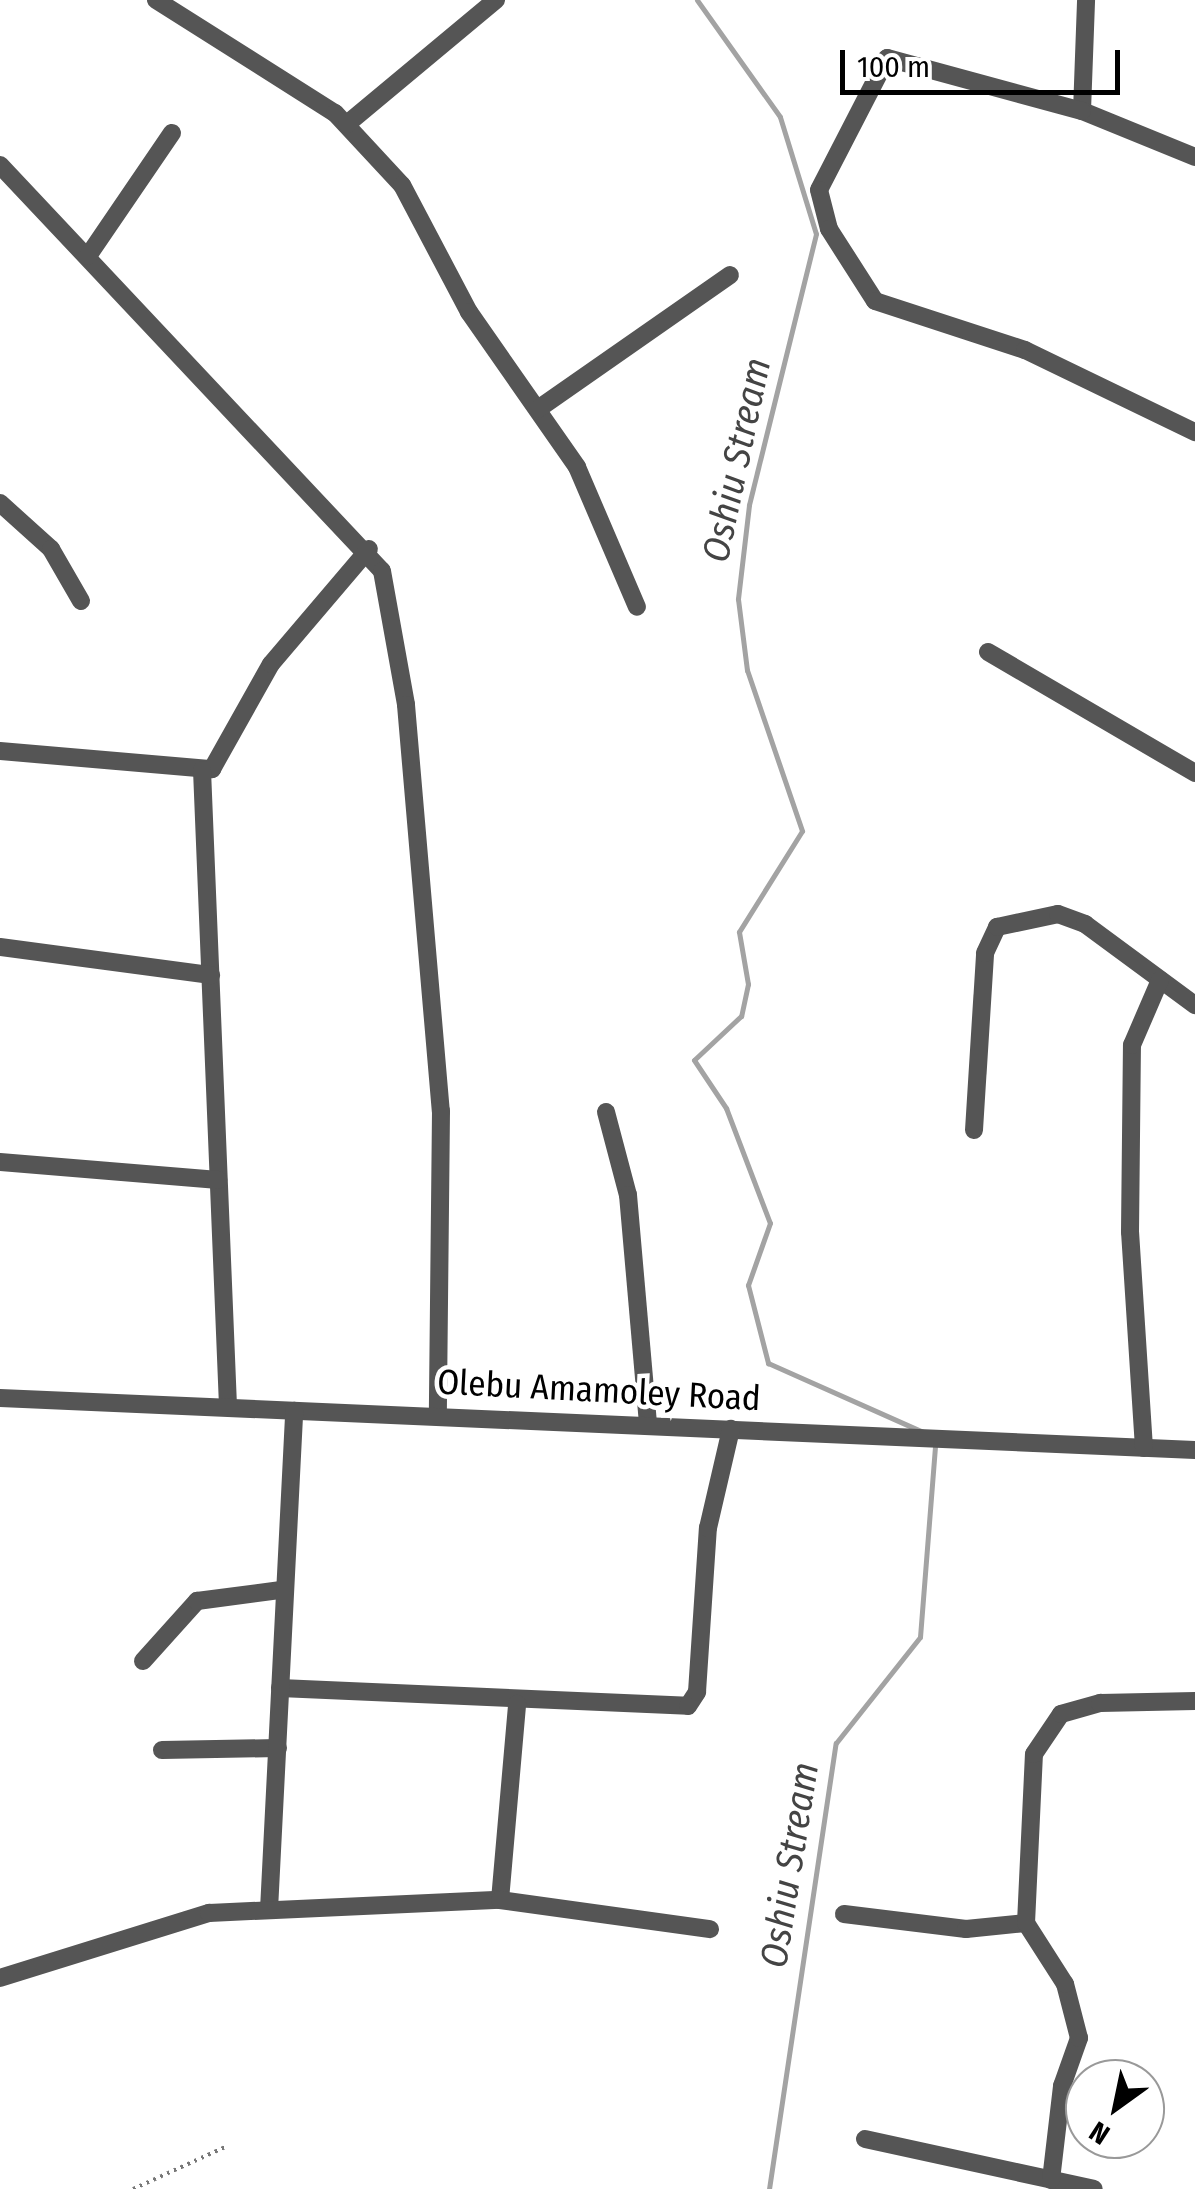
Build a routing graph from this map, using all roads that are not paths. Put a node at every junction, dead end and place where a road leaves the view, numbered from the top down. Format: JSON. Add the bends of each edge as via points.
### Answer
{"nodes":[{"id":1,"x":156,"y":0,"type":"edge"},
{"id":2,"x":496,"y":0,"type":"edge"},
{"id":3,"x":1086,"y":0,"type":"edge"},
{"id":4,"x":1082,"y":111,"type":"junction"},
{"id":5,"x":347,"y":124,"type":"junction"},
{"id":6,"x":172,"y":133,"type":"dead end"},
{"id":7,"x":1195,"y":157,"type":"edge"},
{"id":8,"x":0,"y":164,"type":"edge"},
{"id":9,"x":88,"y":256,"type":"junction"},
{"id":10,"x":730,"y":275,"type":"dead end"},
{"id":11,"x":538,"y":408,"type":"junction"},
{"id":12,"x":1195,"y":432,"type":"edge"},
{"id":13,"x":0,"y":503,"type":"edge"},
{"id":14,"x":369,"y":549,"type":"junction"},
{"id":15,"x":81,"y":601,"type":"dead end"},
{"id":16,"x":637,"y":607,"type":"dead end"},
{"id":17,"x":988,"y":652,"type":"dead end"},
{"id":18,"x":0,"y":751,"type":"edge"},
{"id":19,"x":202,"y":770,"type":"junction"},
{"id":20,"x":1195,"y":773,"type":"edge"},
{"id":21,"x":0,"y":948,"type":"edge"},
{"id":22,"x":211,"y":976,"type":"junction"},
{"id":23,"x":1160,"y":980,"type":"junction"},
{"id":24,"x":1195,"y":1005,"type":"edge"},
{"id":25,"x":606,"y":1112,"type":"dead end"},
{"id":26,"x":974,"y":1130,"type":"dead end"},
{"id":27,"x":0,"y":1162,"type":"edge"},
{"id":28,"x":218,"y":1180,"type":"junction"},
{"id":29,"x":0,"y":1398,"type":"edge"},
{"id":30,"x":228,"y":1406,"type":"junction"},
{"id":31,"x":294,"y":1411,"type":"junction"},
{"id":32,"x":438,"y":1416,"type":"junction"},
{"id":33,"x":648,"y":1424,"type":"junction"},
{"id":34,"x":731,"y":1429,"type":"junction"},
{"id":35,"x":1144,"y":1448,"type":"junction"},
{"id":36,"x":1195,"y":1450,"type":"edge"},
{"id":37,"x":281,"y":1590,"type":"junction"},
{"id":38,"x":144,"y":1661,"type":"dead end"},
{"id":39,"x":280,"y":1688,"type":"junction"},
{"id":40,"x":1195,"y":1701,"type":"edge"},
{"id":41,"x":517,"y":1704,"type":"junction"},
{"id":42,"x":278,"y":1748,"type":"junction"},
{"id":43,"x":162,"y":1750,"type":"dead end"},
{"id":44,"x":500,"y":1900,"type":"junction"},
{"id":45,"x":269,"y":1910,"type":"junction"},
{"id":46,"x":844,"y":1914,"type":"dead end"},
{"id":47,"x":1026,"y":1923,"type":"junction"},
{"id":48,"x":710,"y":1929,"type":"dead end"},
{"id":49,"x":0,"y":1978,"type":"edge"},
{"id":50,"x":865,"y":2139,"type":"dead end"},
{"id":51,"x":1051,"y":2180,"type":"junction"},
{"id":52,"x":1094,"y":2189,"type":"edge"}],
"edges":[{"from":1,"to":5,"type":"street"},
{"from":2,"to":5,"type":"street"},
{"from":3,"to":4,"type":"street"},
{"from":4,"to":7,"type":"street"},
{"from":4,"to":12,"type":"street","via":[[888,58],[844,131],[821,206],[875,301],[1026,350]]},
{"from":5,"to":11,"type":"street","via":[[419,209],[470,312]]},
{"from":6,"to":9,"type":"street"},
{"from":8,"to":9,"type":"street"},
{"from":9,"to":14,"type":"street"},
{"from":10,"to":11,"type":"street"},
{"from":11,"to":16,"type":"street","via":[[594,502]]},
{"from":13,"to":15,"type":"street","via":[[51,550]]},
{"from":14,"to":19,"type":"street","via":[[272,664],[216,765]]},
{"from":14,"to":32,"type":"street","via":[[398,640],[440,1110]]},
{"from":17,"to":20,"type":"street"},
{"from":18,"to":19,"type":"street"},
{"from":19,"to":22,"type":"street"},
{"from":21,"to":22,"type":"street"},
{"from":22,"to":28,"type":"street"},
{"from":23,"to":24,"type":"street"},
{"from":23,"to":26,"type":"street","via":[[1058,914],[997,927],[984,952]]},
{"from":23,"to":35,"type":"street","via":[[1132,1045],[1130,1232]]},
{"from":25,"to":33,"type":"street","via":[[628,1195]]},
{"from":27,"to":28,"type":"street"},
{"from":28,"to":30,"type":"street"},
{"from":29,"to":30,"type":"street","name":"Olebu Amamoley Road"},
{"from":30,"to":31,"type":"street","name":"Olebu Amamoley Road"},
{"from":31,"to":32,"type":"street","name":"Olebu Amamoley Road"},
{"from":31,"to":37,"type":"street"},
{"from":32,"to":33,"type":"street","name":"Olebu Amamoley Road"},
{"from":33,"to":34,"type":"street","name":"Olebu Amamoley Road"},
{"from":34,"to":35,"type":"street","name":"Olebu Amamoley Road"},
{"from":34,"to":41,"type":"street","via":[[708,1528],[698,1692],[688,1706]]},
{"from":35,"to":36,"type":"street","name":"Olebu Amamoley Road"},
{"from":37,"to":38,"type":"street","via":[[197,1600]]},
{"from":37,"to":39,"type":"street"},
{"from":39,"to":41,"type":"street"},
{"from":39,"to":42,"type":"street"},
{"from":40,"to":47,"type":"street","via":[[1100,1703],[1047,1724],[1034,1754]]},
{"from":41,"to":44,"type":"street"},
{"from":42,"to":43,"type":"street"},
{"from":42,"to":45,"type":"street"},
{"from":44,"to":45,"type":"street","via":[[346,1914]]},
{"from":44,"to":48,"type":"street"},
{"from":45,"to":49,"type":"street","via":[[172,1921]]},
{"from":46,"to":47,"type":"street","via":[[966,1929]]},
{"from":47,"to":51,"type":"street","via":[[1078,2021]]},
{"from":50,"to":51,"type":"street"},
{"from":51,"to":52,"type":"street"}]}
